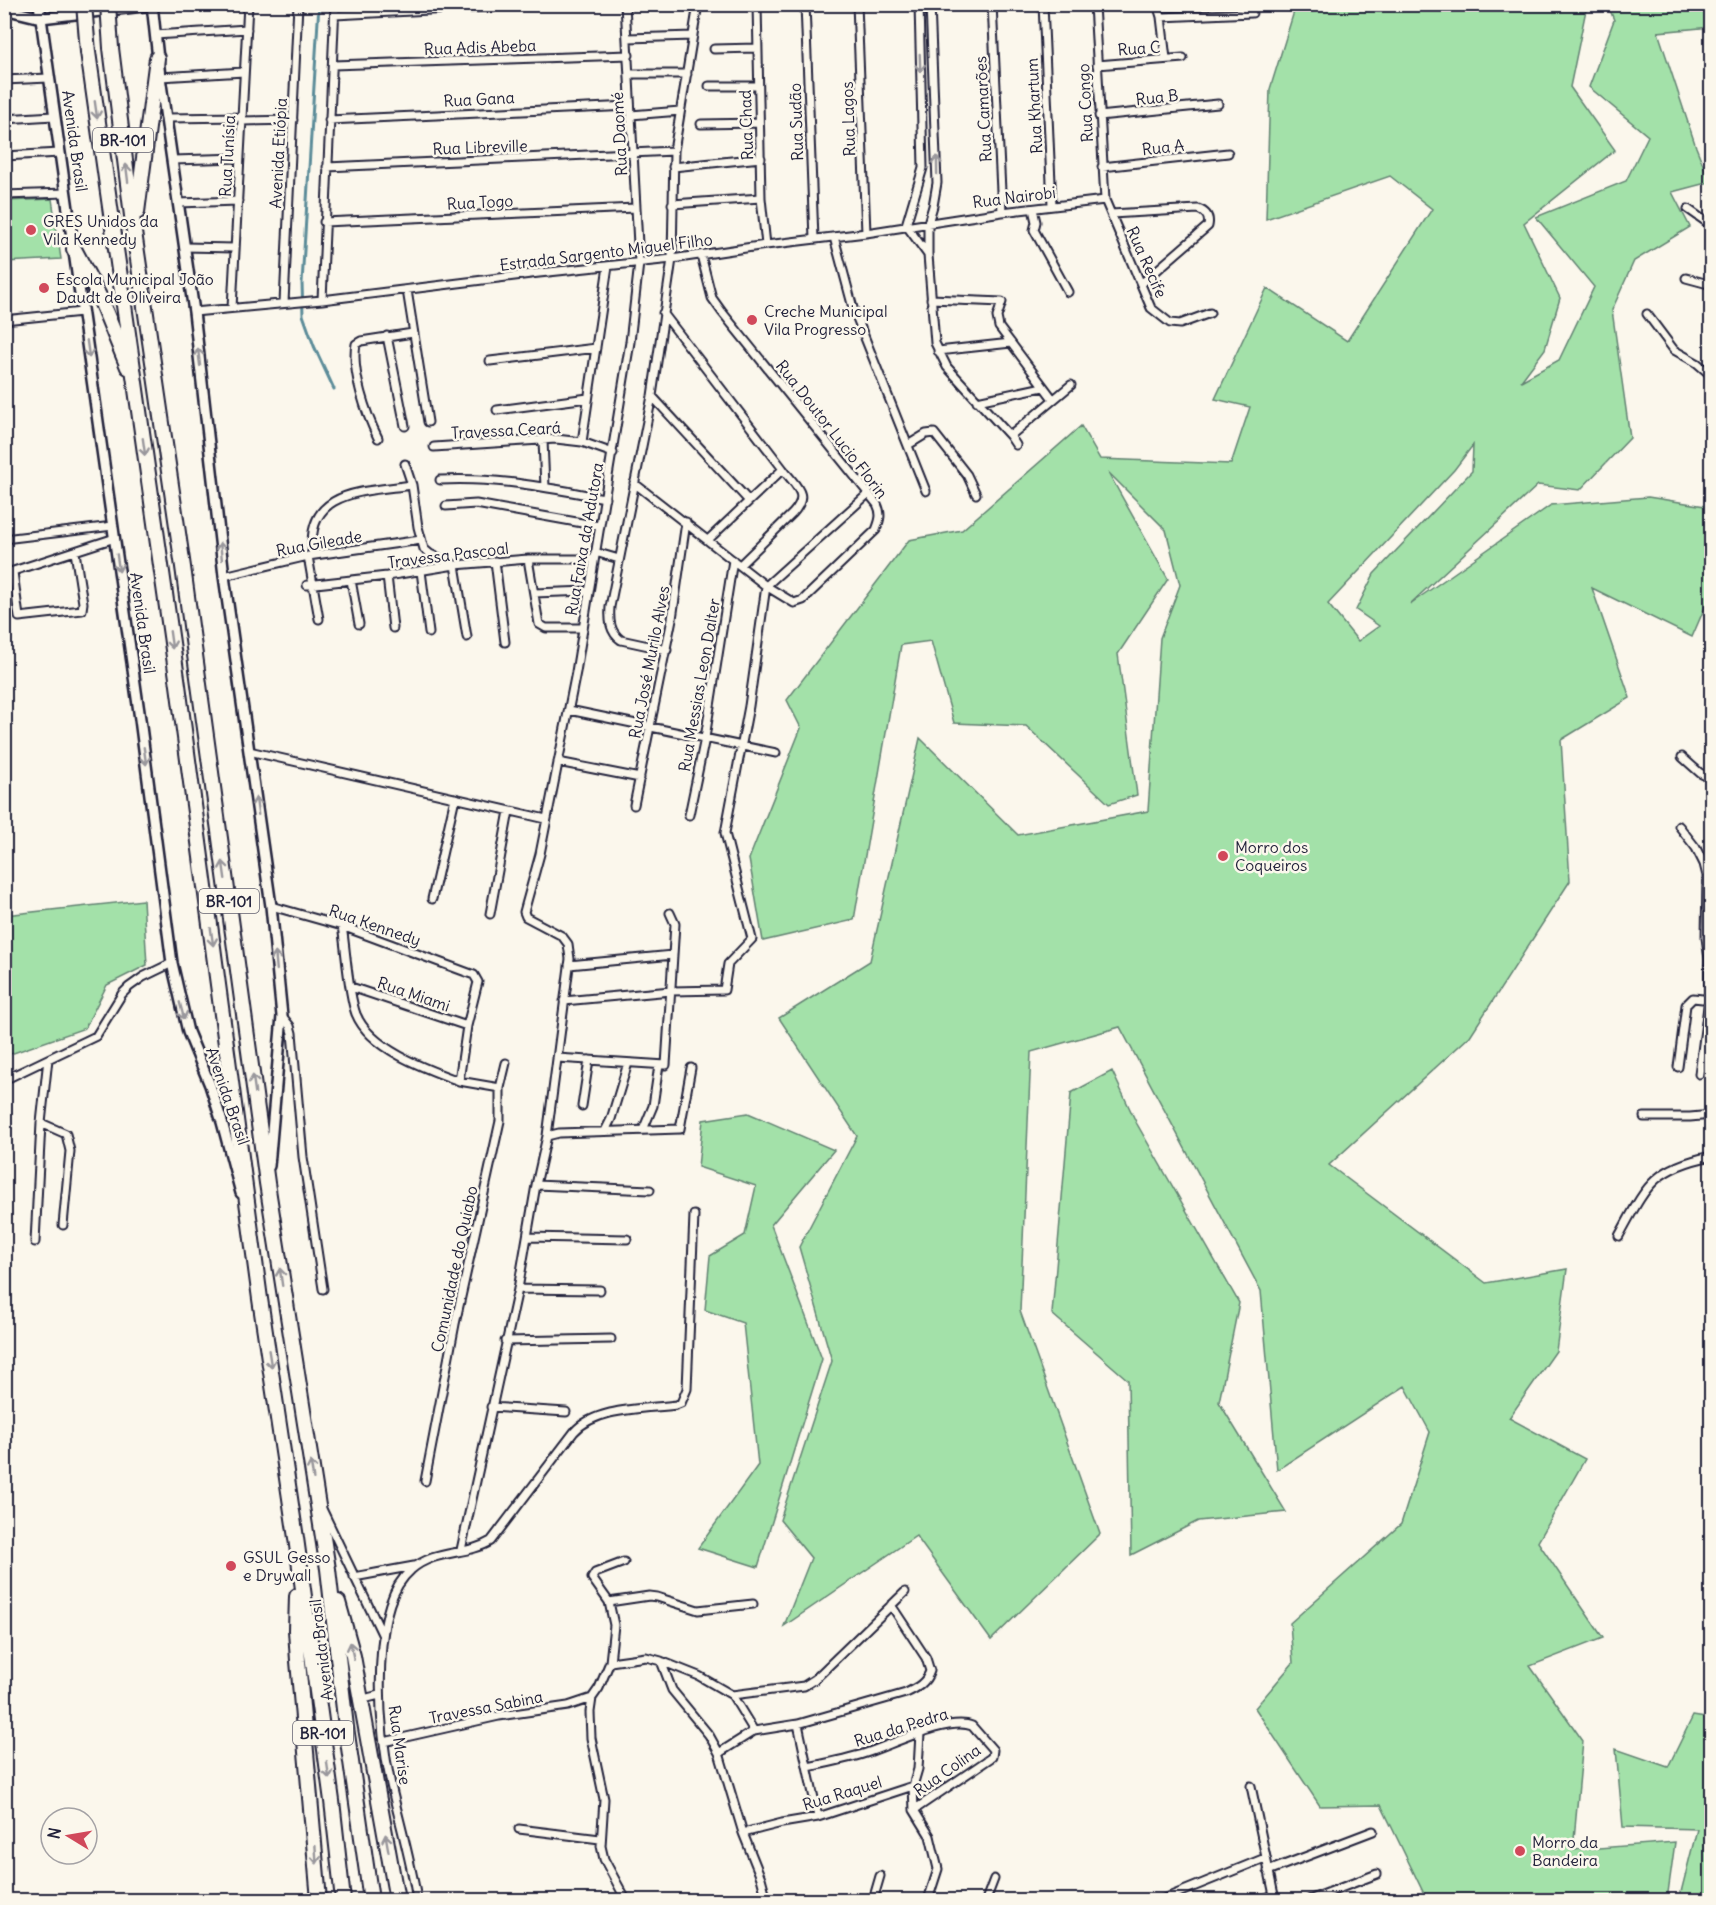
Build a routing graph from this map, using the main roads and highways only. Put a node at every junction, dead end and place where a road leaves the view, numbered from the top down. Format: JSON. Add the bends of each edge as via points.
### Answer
{"nodes":[{"id":1,"x":84,"y":4,"type":"edge"},
{"id":2,"x":108,"y":4,"type":"edge"},
{"id":3,"x":157,"y":58,"type":"road end"},
{"id":4,"x":134,"y":231,"type":"junction"},
{"id":5,"x":74,"y":249,"type":"road end"},
{"id":6,"x":136,"y":389,"type":"junction"},
{"id":7,"x":299,"y":1566,"type":"junction"},
{"id":8,"x":328,"y":1569,"type":"junction"},
{"id":9,"x":319,"y":1900,"type":"edge"},
{"id":10,"x":343,"y":1900,"type":"edge"},
{"id":11,"x":371,"y":1900,"type":"edge"},
{"id":12,"x":397,"y":1900,"type":"edge"}],
"edges":[{"from":1,"to":6,"type":"highway","name":"Avenida Brasil","number":"BR-101","one_way":true,"bridge":true},
{"from":4,"to":2,"type":"highway","name":"Avenida Brasil","number":"BR-101","one_way":true,"bridge":true},
{"from":3,"to":4,"type":"highway"},
{"from":8,"to":4,"type":"highway","name":"Avenida Brasil","number":"BR-101","one_way":true,"via":[[267,1183]]},
{"from":5,"to":6,"type":"highway","via":[[99,296]]},
{"from":6,"to":7,"type":"highway","name":"Avenida Brasil","number":"BR-101","one_way":true},
{"from":7,"to":9,"type":"highway","one_way":true,"via":[[296,1630]]},
{"from":7,"to":10,"type":"highway","name":"Avenida Brasil","number":"BR-101","one_way":true},
{"from":8,"to":11,"type":"highway","name":"Avenida Brasil","number":"BR-101"},
{"from":12,"to":8,"type":"highway","one_way":true,"via":[[348,1635]]}]}
